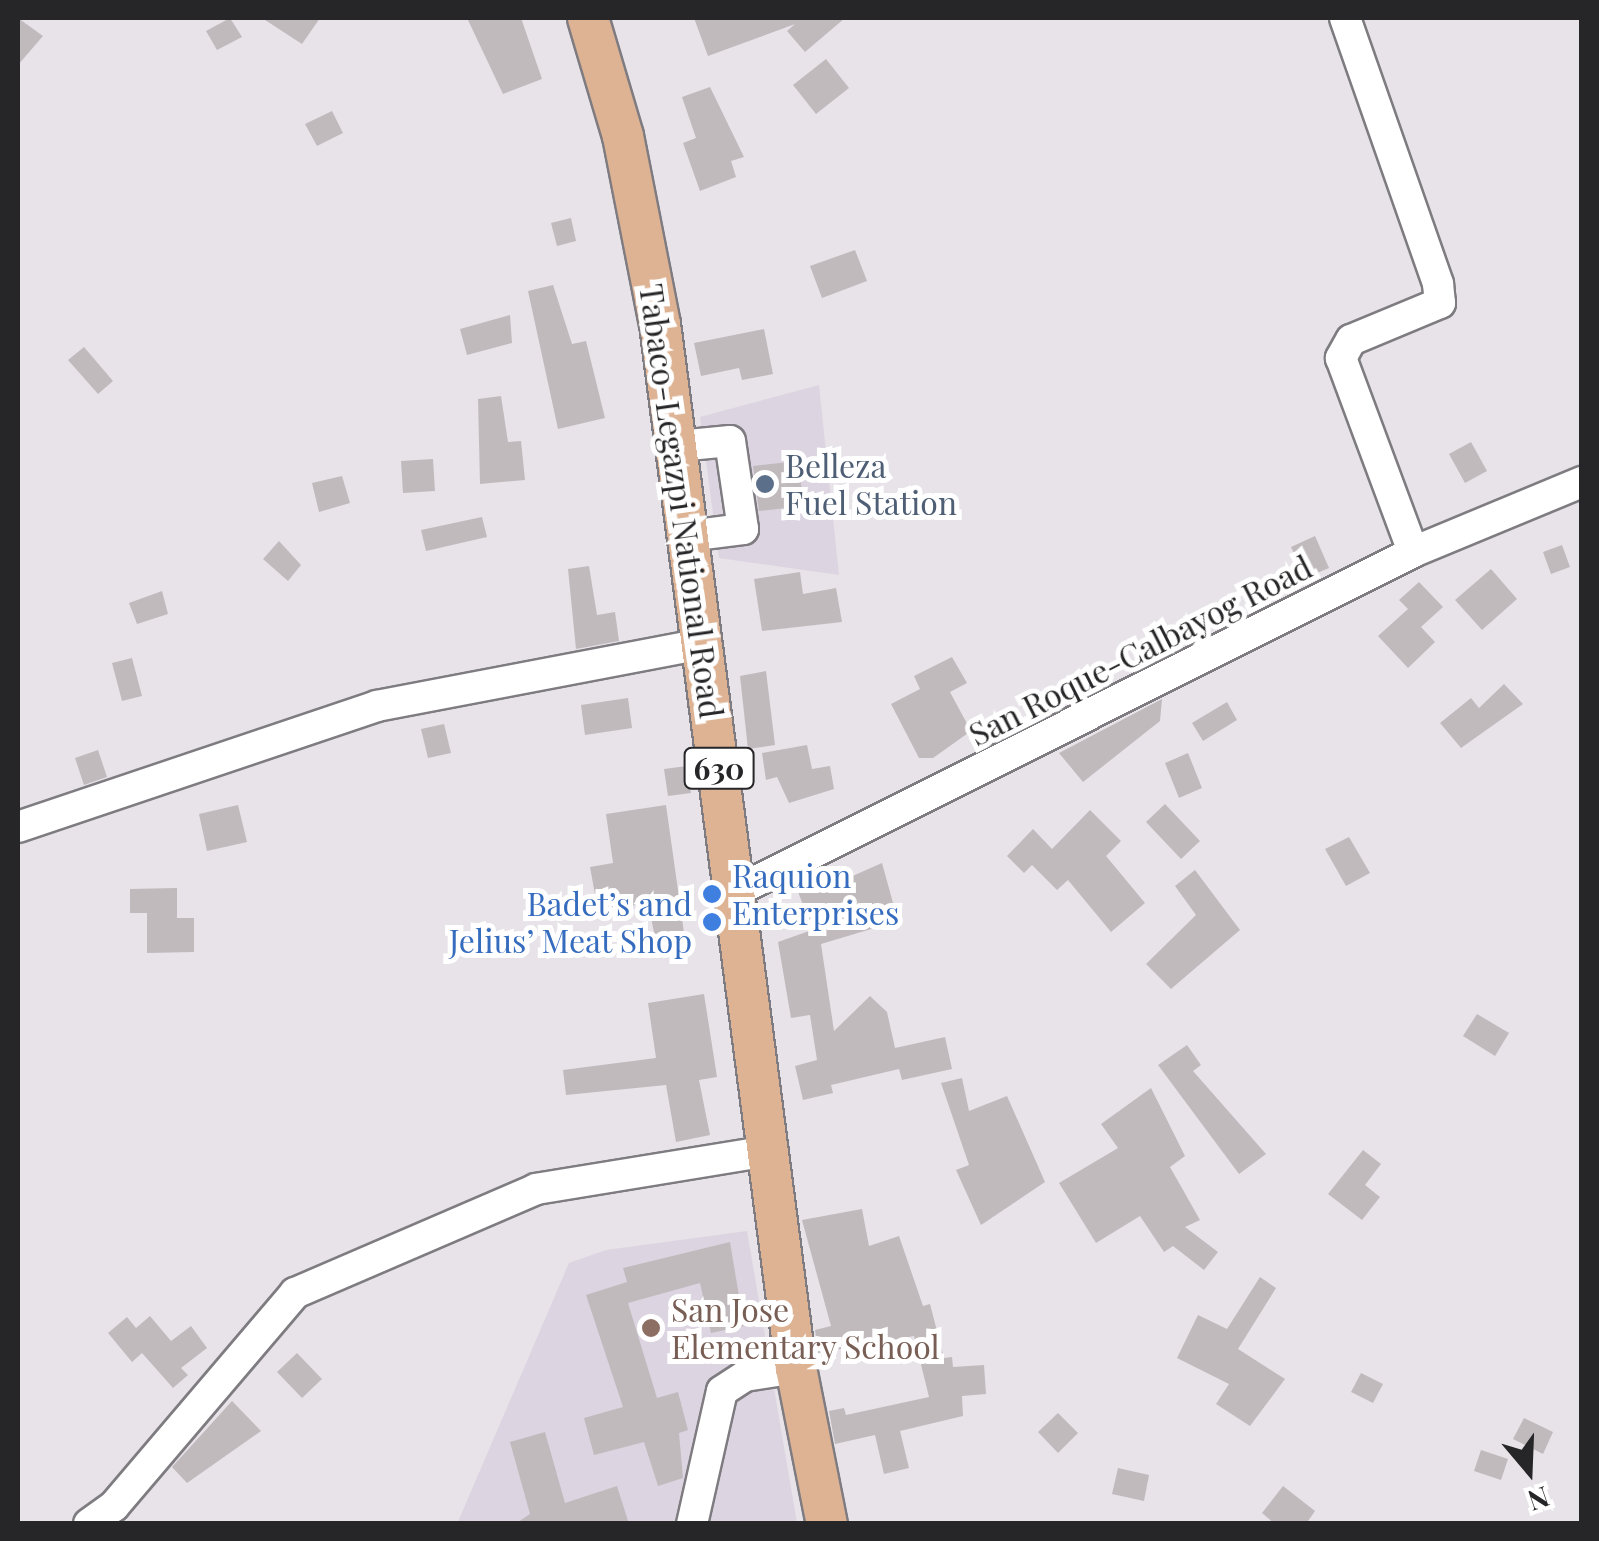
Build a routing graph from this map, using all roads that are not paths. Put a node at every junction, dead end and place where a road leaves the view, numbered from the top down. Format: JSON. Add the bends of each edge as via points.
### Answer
{"nodes":[{"id":1,"x":588,"y":18,"type":"edge"},
{"id":2,"x":1345,"y":18,"type":"edge"},
{"id":3,"x":678,"y":446,"type":"junction"},
{"id":4,"x":1582,"y":482,"type":"edge"},
{"id":5,"x":689,"y":536,"type":"junction"},
{"id":6,"x":1414,"y":552,"type":"junction"},
{"id":7,"x":703,"y":644,"type":"junction"},
{"id":8,"x":18,"y":826,"type":"edge"},
{"id":9,"x":735,"y":892,"type":"junction"},
{"id":10,"x":770,"y":1151,"type":"junction"},
{"id":11,"x":796,"y":1368,"type":"junction"},
{"id":12,"x":89,"y":1524,"type":"edge"},
{"id":13,"x":692,"y":1524,"type":"edge"},
{"id":14,"x":826,"y":1524,"type":"edge"}],
"edges":[{"from":1,"to":3,"type":"main road","name":"Tabaco-Legazpi National Road","number":"630","via":[[636,199]]},
{"from":2,"to":6,"type":"street","via":[[1438,284],[1440,303],[1351,340],[1342,358]]},
{"from":3,"to":5,"type":"main road","name":"Tabaco-Legazpi National Road","number":"630"},
{"from":3,"to":5,"type":"street","via":[[730,441],[743,529]]},
{"from":4,"to":6,"type":"street","name":"San Roque-Calbayog Road"},
{"from":5,"to":7,"type":"main road","name":"Tabaco-Legazpi National Road","number":"630"},
{"from":6,"to":9,"type":"street","name":"San Roque-Calbayog Road"},
{"from":7,"to":8,"type":"street","via":[[378,706]]},
{"from":7,"to":9,"type":"main road","name":"Tabaco-Legazpi National Road","number":"630"},
{"from":9,"to":10,"type":"main road","name":"Tabaco-Legazpi National Road","number":"630"},
{"from":10,"to":11,"type":"main road","name":"Tabaco-Legazpi National Road","number":"630"},
{"from":10,"to":12,"type":"street","via":[[536,1189],[295,1293],[114,1506]]},
{"from":11,"to":13,"type":"street","via":[[745,1376],[722,1391]]},
{"from":11,"to":14,"type":"main road","name":"Tabaco-Legazpi National Road","number":"630"}]}
